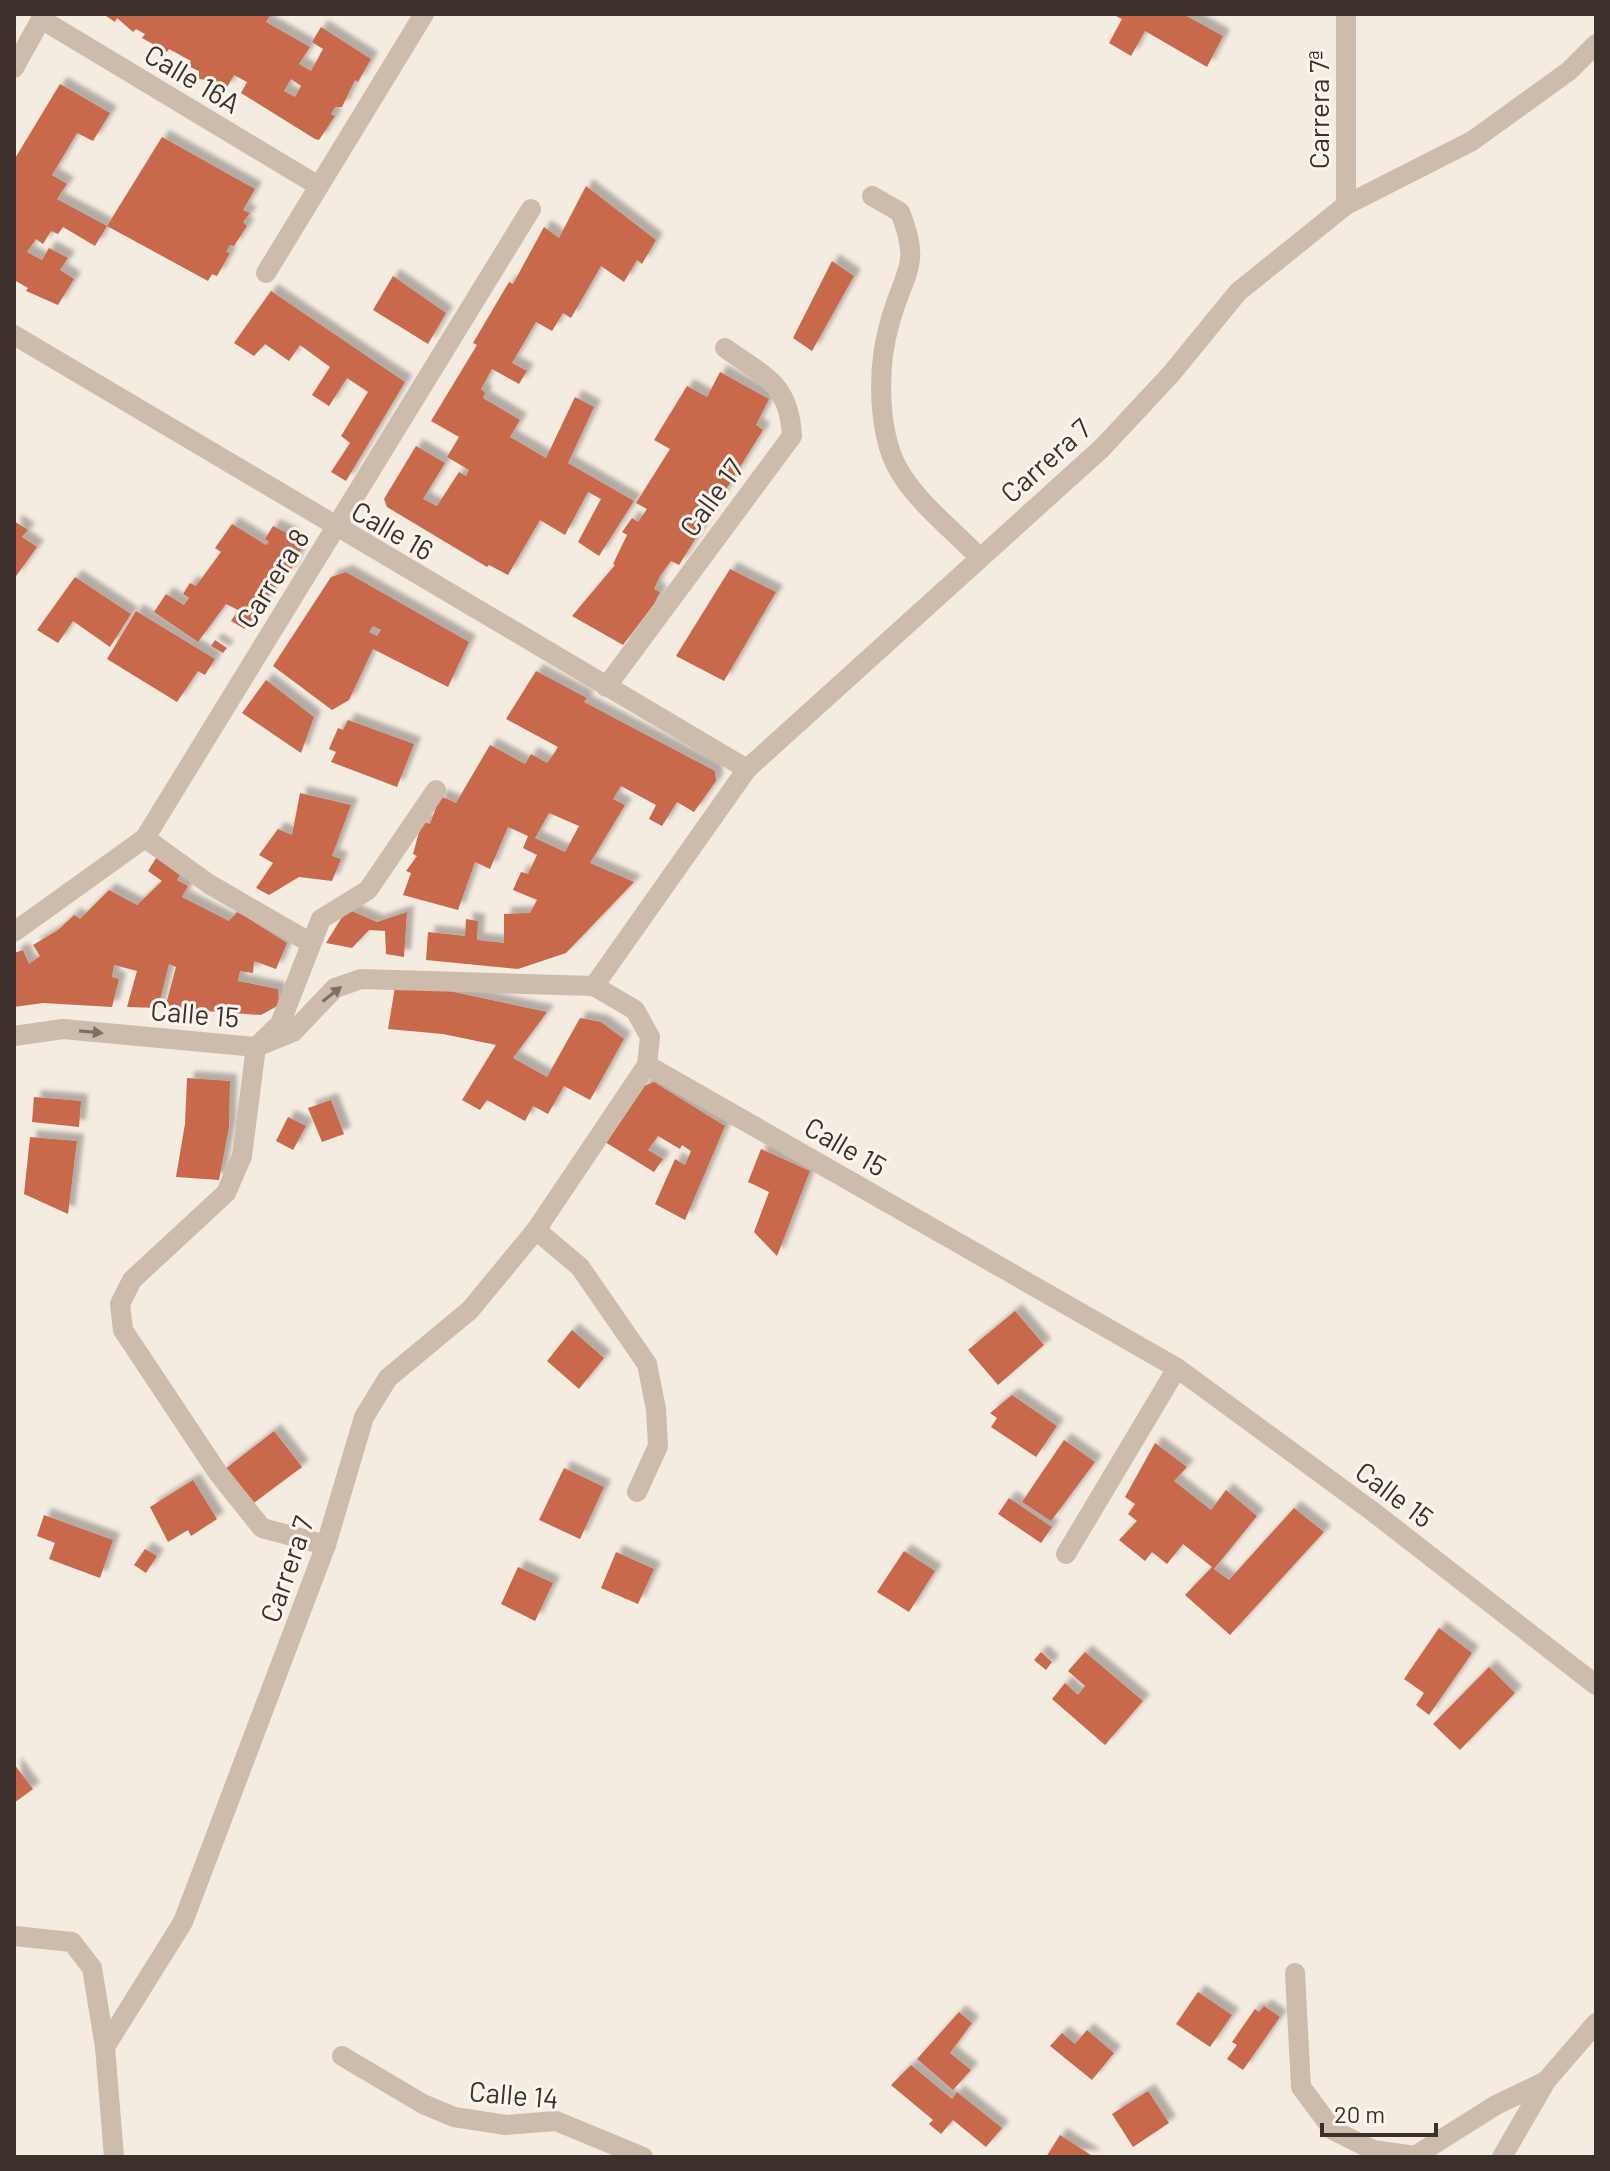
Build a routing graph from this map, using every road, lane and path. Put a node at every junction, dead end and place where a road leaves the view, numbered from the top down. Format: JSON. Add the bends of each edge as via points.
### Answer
{"nodes":[{"id":1,"x":424,"y":14,"type":"edge"},
{"id":2,"x":1346,"y":14,"type":"edge"},
{"id":3,"x":43,"y":17,"type":"edge"},
{"id":4,"x":1596,"y":44,"type":"edge"},
{"id":5,"x":14,"y":68,"type":"edge"},
{"id":6,"x":317,"y":185,"type":"junction"},
{"id":7,"x":872,"y":196,"type":"dead end"},
{"id":8,"x":1346,"y":205,"type":"junction"},
{"id":9,"x":531,"y":209,"type":"dead end"},
{"id":10,"x":266,"y":273,"type":"dead end"},
{"id":11,"x":14,"y":335,"type":"edge"},
{"id":12,"x":725,"y":348,"type":"dead end"},
{"id":13,"x":335,"y":528,"type":"junction"},
{"id":14,"x":979,"y":557,"type":"junction"},
{"id":15,"x":606,"y":687,"type":"junction"},
{"id":16,"x":747,"y":769,"type":"junction"},
{"id":17,"x":436,"y":790,"type":"dead end"},
{"id":18,"x":145,"y":838,"type":"junction"},
{"id":19,"x":14,"y":932,"type":"edge"},
{"id":20,"x":309,"y":942,"type":"junction"},
{"id":21,"x":594,"y":986,"type":"junction"},
{"id":22,"x":14,"y":1036,"type":"edge"},
{"id":23,"x":256,"y":1047,"type":"junction"},
{"id":24,"x":647,"y":1065,"type":"junction"},
{"id":25,"x":536,"y":1230,"type":"junction"},
{"id":26,"x":1177,"y":1368,"type":"junction"},
{"id":27,"x":637,"y":1492,"type":"dead end"},
{"id":28,"x":326,"y":1545,"type":"junction"},
{"id":29,"x":1066,"y":1554,"type":"dead end"},
{"id":30,"x":1596,"y":1685,"type":"edge"},
{"id":31,"x":14,"y":1936,"type":"edge"},
{"id":32,"x":1295,"y":1973,"type":"dead end"},
{"id":33,"x":1596,"y":2023,"type":"edge"},
{"id":34,"x":105,"y":2047,"type":"junction"},
{"id":35,"x":342,"y":2056,"type":"dead end"},
{"id":36,"x":1546,"y":2081,"type":"junction"},
{"id":37,"x":114,"y":2157,"type":"edge"},
{"id":38,"x":643,"y":2157,"type":"edge"},
{"id":39,"x":1502,"y":2157,"type":"edge"}],
"edges":[{"from":1,"to":6,"type":"street"},
{"from":2,"to":8,"type":"street","name":"Carrera 7ª"},
{"from":3,"to":5,"type":"street"},
{"from":3,"to":6,"type":"street","name":"Calle 16A"},
{"from":4,"to":8,"type":"street","name":"Carrera 7","via":[[1569,71],[1472,141]]},
{"from":6,"to":10,"type":"street"},
{"from":7,"to":14,"type":"street","via":[[900,212],[914,255],[889,323],[884,416],[889,451],[903,479]]},
{"from":8,"to":14,"type":"street","name":"Carrera 7","via":[[1238,292],[1102,448]]},
{"from":9,"to":13,"type":"street","name":"Carrera 8"},
{"from":11,"to":13,"type":"street","name":"Calle 16"},
{"from":12,"to":15,"type":"street","name":"Calle 17","via":[[779,387],[791,410],[792,436]]},
{"from":13,"to":15,"type":"street","name":"Calle 16"},
{"from":13,"to":18,"type":"street","name":"Carrera 8"},
{"from":14,"to":16,"type":"street","name":"Carrera 7"},
{"from":15,"to":16,"type":"street","name":"Calle 16"},
{"from":16,"to":21,"type":"street","name":"Carrera 7"},
{"from":17,"to":20,"type":"street","via":[[368,890],[321,919]]},
{"from":18,"to":19,"type":"street","name":"Carrera 8"},
{"from":18,"to":20,"type":"street","via":[[222,892]]},
{"from":20,"to":23,"type":"street","via":[[280,1024]]},
{"from":23,"to":21,"type":"street","name":"Calle 15","one_way":true,"via":[[293,1032],[335,988],[361,979]]},
{"from":21,"to":24,"type":"street","name":"Calle 15","via":[[635,1010],[650,1037]]},
{"from":22,"to":23,"type":"street","name":"Calle 15","one_way":true,"via":[[63,1029]]},
{"from":23,"to":28,"type":"street","via":[[242,1156],[226,1193],[132,1280],[120,1304],[123,1330],[218,1473],[262,1528]]},
{"from":24,"to":25,"type":"street","name":"Carrera 7"},
{"from":24,"to":26,"type":"street","name":"Calle 15"},
{"from":25,"to":27,"type":"street","via":[[580,1267],[647,1364],[658,1446]]},
{"from":25,"to":28,"type":"street","name":"Carrera 7","via":[[470,1310],[388,1378],[364,1417]]},
{"from":26,"to":29,"type":"street"},
{"from":26,"to":30,"type":"street","name":"Calle 15"},
{"from":28,"to":34,"type":"street","name":"Carrera 7","via":[[183,1922]]},
{"from":31,"to":34,"type":"street","via":[[72,1942],[92,1968]]},
{"from":32,"to":36,"type":"street","via":[[1301,2087],[1333,2130],[1373,2150],[1415,2156],[1496,2105]]},
{"from":33,"to":36,"type":"street"},
{"from":34,"to":37,"type":"street"},
{"from":35,"to":38,"type":"street","name":"Calle 14","via":[[454,2117],[506,2125],[556,2121]]},
{"from":36,"to":39,"type":"street"}]}
